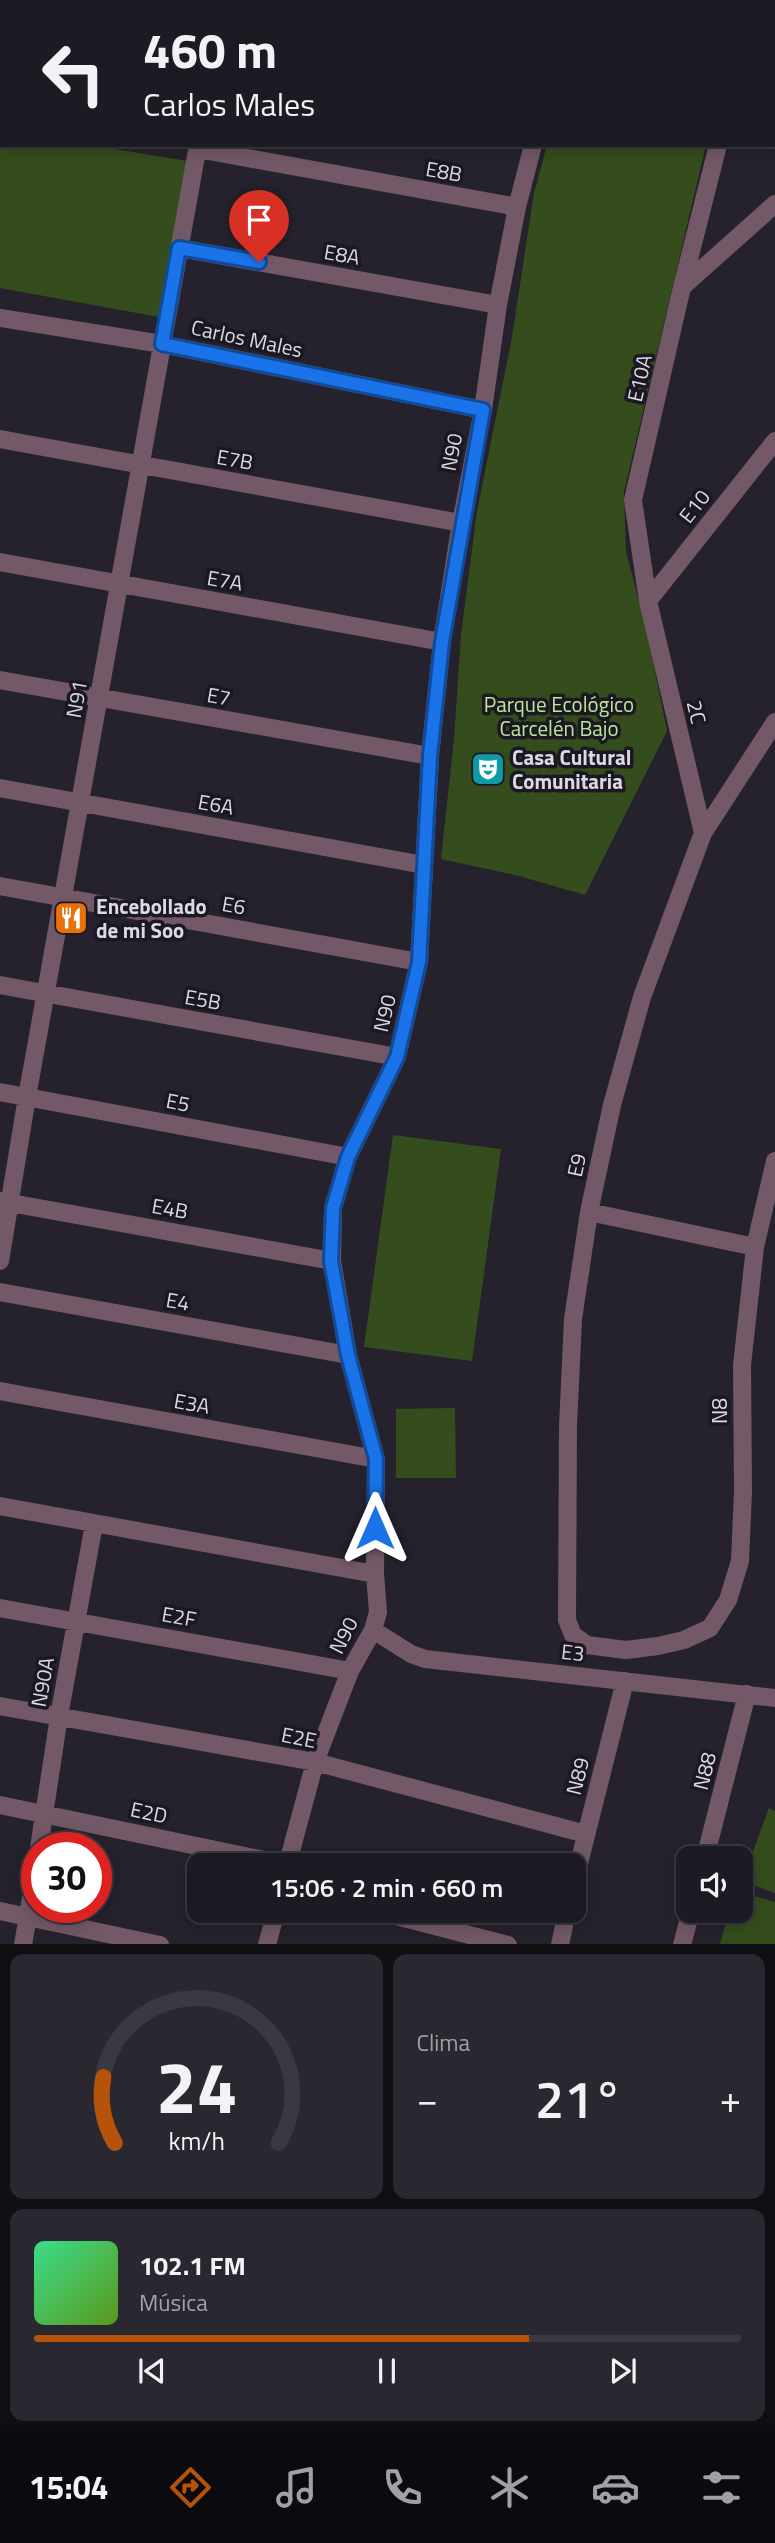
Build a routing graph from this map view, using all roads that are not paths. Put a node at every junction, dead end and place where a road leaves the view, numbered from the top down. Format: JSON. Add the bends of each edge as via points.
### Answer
{"nodes":[{"id":1,"x":198,"y":147,"type":"edge"},
{"id":2,"x":533,"y":147,"type":"edge"},
{"id":3,"x":717,"y":147,"type":"edge"},
{"id":4,"x":775,"y":204,"type":"edge"},
{"id":5,"x":517,"y":207,"type":"junction"},
{"id":6,"x":179,"y":248,"type":"junction"},
{"id":7,"x":682,"y":287,"type":"junction"},
{"id":8,"x":498,"y":305,"type":"junction"},
{"id":9,"x":0,"y":318,"type":"edge"},
{"id":10,"x":162,"y":344,"type":"junction"},
{"id":11,"x":483,"y":410,"type":"junction"},
{"id":12,"x":0,"y":439,"type":"edge"},
{"id":13,"x":775,"y":441,"type":"edge"},
{"id":14,"x":141,"y":465,"type":"junction"},
{"id":15,"x":461,"y":523,"type":"junction"},
{"id":16,"x":0,"y":562,"type":"edge"},
{"id":17,"x":120,"y":584,"type":"junction"},
{"id":18,"x":648,"y":601,"type":"junction"},
{"id":19,"x":442,"y":642,"type":"junction"},
{"id":20,"x":0,"y":680,"type":"edge"},
{"id":21,"x":99,"y":698,"type":"junction"},
{"id":22,"x":775,"y":722,"type":"edge"},
{"id":23,"x":430,"y":756,"type":"junction"},
{"id":24,"x":0,"y":788,"type":"edge"},
{"id":25,"x":81,"y":803,"type":"junction"},
{"id":26,"x":703,"y":833,"type":"junction"},
{"id":27,"x":424,"y":865,"type":"junction"},
{"id":28,"x":0,"y":886,"type":"edge"},
{"id":29,"x":64,"y":897,"type":"junction"},
{"id":30,"x":419,"y":962,"type":"junction"},
{"id":31,"x":0,"y":985,"type":"edge"},
{"id":32,"x":47,"y":994,"type":"junction"},
{"id":33,"x":397,"y":1057,"type":"junction"},
{"id":34,"x":0,"y":1092,"type":"edge"},
{"id":35,"x":27,"y":1097,"type":"junction"},
{"id":36,"x":348,"y":1157,"type":"junction"},
{"id":37,"x":775,"y":1161,"type":"edge"},
{"id":38,"x":5,"y":1202,"type":"edge"},
{"id":39,"x":589,"y":1212,"type":"junction"},
{"id":40,"x":755,"y":1247,"type":"junction"},
{"id":41,"x":0,"y":1261,"type":"edge"},
{"id":42,"x":331,"y":1261,"type":"junction"},
{"id":43,"x":0,"y":1292,"type":"edge"},
{"id":44,"x":348,"y":1355,"type":"junction"},
{"id":45,"x":0,"y":1391,"type":"edge"},
{"id":46,"x":376,"y":1459,"type":"junction"},
{"id":47,"x":0,"y":1506,"type":"edge"},
{"id":48,"x":94,"y":1524,"type":"junction"},
{"id":49,"x":375,"y":1574,"type":"junction"},
{"id":50,"x":0,"y":1608,"type":"edge"},
{"id":51,"x":76,"y":1620,"type":"junction"},
{"id":52,"x":373,"y":1630,"type":"junction"},
{"id":53,"x":684,"y":1640,"type":"joint"},
{"id":54,"x":350,"y":1671,"type":"junction"},
{"id":55,"x":625,"y":1681,"type":"junction"},
{"id":56,"x":747,"y":1694,"type":"junction"},
{"id":57,"x":775,"y":1698,"type":"edge"},
{"id":58,"x":0,"y":1706,"type":"edge"},
{"id":59,"x":59,"y":1716,"type":"junction"},
{"id":60,"x":315,"y":1762,"type":"junction"},
{"id":61,"x":0,"y":1805,"type":"edge"},
{"id":62,"x":45,"y":1814,"type":"junction"},
{"id":63,"x":42,"y":1832,"type":"edge"},
{"id":64,"x":586,"y":1833,"type":"junction"},
{"id":65,"x":708,"y":1846,"type":"edge"},
{"id":66,"x":230,"y":1853,"type":"edge"},
{"id":67,"x":290,"y":1853,"type":"edge"},
{"id":68,"x":581,"y":1853,"type":"edge"},
{"id":69,"x":0,"y":1911,"type":"edge"},
{"id":70,"x":21,"y":1916,"type":"edge"},
{"id":71,"x":27,"y":1923,"type":"edge"},
{"id":72,"x":57,"y":1923,"type":"edge"},
{"id":73,"x":272,"y":1923,"type":"edge"},
{"id":74,"x":425,"y":1923,"type":"edge"},
{"id":75,"x":564,"y":1923,"type":"edge"},
{"id":76,"x":688,"y":1923,"type":"edge"},
{"id":77,"x":23,"y":1944,"type":"edge"},
{"id":78,"x":160,"y":1944,"type":"edge"},
{"id":79,"x":267,"y":1944,"type":"edge"},
{"id":80,"x":508,"y":1944,"type":"edge"},
{"id":81,"x":559,"y":1944,"type":"edge"},
{"id":82,"x":682,"y":1944,"type":"edge"}],
"edges":[{"from":1,"to":5,"type":"street","name":"E8B"},
{"from":1,"to":6,"type":"street","name":"N91"},
{"from":2,"to":5,"type":"street","name":"N90"},
{"from":3,"to":7,"type":"street","name":"E10A"},
{"from":4,"to":7,"type":"street"},
{"from":5,"to":8,"type":"street","name":"N90"},
{"from":6,"to":8,"type":"street","name":"E8A"},
{"from":6,"to":10,"type":"street","name":"N91"},
{"from":7,"to":18,"type":"street","name":"E10A","via":[[633,500]]},
{"from":8,"to":11,"type":"street","name":"N90"},
{"from":9,"to":10,"type":"street","name":"Carlos Males"},
{"from":10,"to":11,"type":"street","name":"Carlos Males"},
{"from":10,"to":14,"type":"street","name":"N91"},
{"from":11,"to":15,"type":"street","name":"N90"},
{"from":12,"to":14,"type":"street","name":"E7B"},
{"from":13,"to":18,"type":"street","name":"E10"},
{"from":14,"to":15,"type":"street","name":"E7B"},
{"from":14,"to":17,"type":"street","name":"N91"},
{"from":15,"to":19,"type":"street","name":"N90"},
{"from":16,"to":17,"type":"street","name":"E7A"},
{"from":17,"to":19,"type":"street","name":"E7A"},
{"from":17,"to":21,"type":"street","name":"N91"},
{"from":18,"to":26,"type":"street","name":"2C"},
{"from":19,"to":23,"type":"street","name":"N90"},
{"from":20,"to":21,"type":"street","name":"E7"},
{"from":21,"to":23,"type":"street","name":"E7"},
{"from":21,"to":25,"type":"street","name":"N91"},
{"from":22,"to":26,"type":"street","name":"E9"},
{"from":23,"to":27,"type":"street","name":"N90"},
{"from":24,"to":25,"type":"street","name":"E6A"},
{"from":25,"to":27,"type":"street","name":"E6A"},
{"from":25,"to":29,"type":"street","name":"N91"},
{"from":26,"to":39,"type":"street","name":"E9","via":[[642,997]]},
{"from":27,"to":30,"type":"street","name":"N90"},
{"from":28,"to":29,"type":"street","name":"E6"},
{"from":29,"to":30,"type":"street","name":"E6"},
{"from":29,"to":32,"type":"street","name":"N91"},
{"from":30,"to":33,"type":"street","name":"N90"},
{"from":31,"to":32,"type":"street","name":"E5B"},
{"from":32,"to":33,"type":"street","name":"E5B"},
{"from":32,"to":35,"type":"street","name":"N91"},
{"from":33,"to":36,"type":"street","name":"N90"},
{"from":34,"to":35,"type":"street","name":"E5"},
{"from":35,"to":36,"type":"street","name":"E5"},
{"from":35,"to":38,"type":"street","name":"N91"},
{"from":36,"to":42,"type":"street","name":"N90","via":[[333,1208]]},
{"from":37,"to":40,"type":"street","name":"N8"},
{"from":38,"to":41,"type":"street","name":"N91"},
{"from":38,"to":42,"type":"street","name":"E4B"},
{"from":39,"to":40,"type":"street"},
{"from":39,"to":53,"type":"street","name":"E9","via":[[573,1319],[567,1620],[573,1635],[587,1645],[626,1650]]},
{"from":40,"to":53,"type":"street","name":"N8","via":[[742,1365],[740,1561],[728,1600],[710,1628]]},
{"from":42,"to":44,"type":"street","name":"N90"},
{"from":43,"to":44,"type":"street","name":"E4"},
{"from":44,"to":46,"type":"street","name":"N90"},
{"from":45,"to":46,"type":"street","name":"E3A"},
{"from":46,"to":49,"type":"street","name":"N90"},
{"from":47,"to":48,"type":"street"},
{"from":48,"to":49,"type":"street"},
{"from":48,"to":51,"type":"street","name":"N90A"},
{"from":49,"to":52,"type":"street","name":"N90","via":[[378,1612]]},
{"from":50,"to":51,"type":"street","name":"E2F"},
{"from":51,"to":54,"type":"street","name":"E2F"},
{"from":51,"to":59,"type":"street","name":"N90A"},
{"from":52,"to":54,"type":"street","name":"N90"},
{"from":52,"to":55,"type":"street","name":"E3","via":[[425,1659]]},
{"from":54,"to":60,"type":"street","name":"N90"},
{"from":55,"to":56,"type":"street","name":"E3"},
{"from":55,"to":64,"type":"street","name":"N89"},
{"from":56,"to":57,"type":"street","name":"E3"},
{"from":56,"to":65,"type":"street","name":"N88"},
{"from":58,"to":59,"type":"street","name":"E2E"},
{"from":59,"to":60,"type":"street","name":"E2E"},
{"from":59,"to":62,"type":"street","name":"N90A"},
{"from":60,"to":64,"type":"street","name":"E2E"},
{"from":60,"to":67,"type":"street","name":"N90"},
{"from":61,"to":62,"type":"street","name":"E2D"},
{"from":62,"to":63,"type":"street","name":"N90A"},
{"from":62,"to":66,"type":"street","name":"E2D"},
{"from":64,"to":68,"type":"street","name":"N89"},
{"from":69,"to":70,"type":"street"},
{"from":71,"to":77,"type":"street"},
{"from":72,"to":78,"type":"street"},
{"from":73,"to":79,"type":"street"},
{"from":74,"to":80,"type":"street"},
{"from":75,"to":81,"type":"street"},
{"from":76,"to":82,"type":"street"}]}
